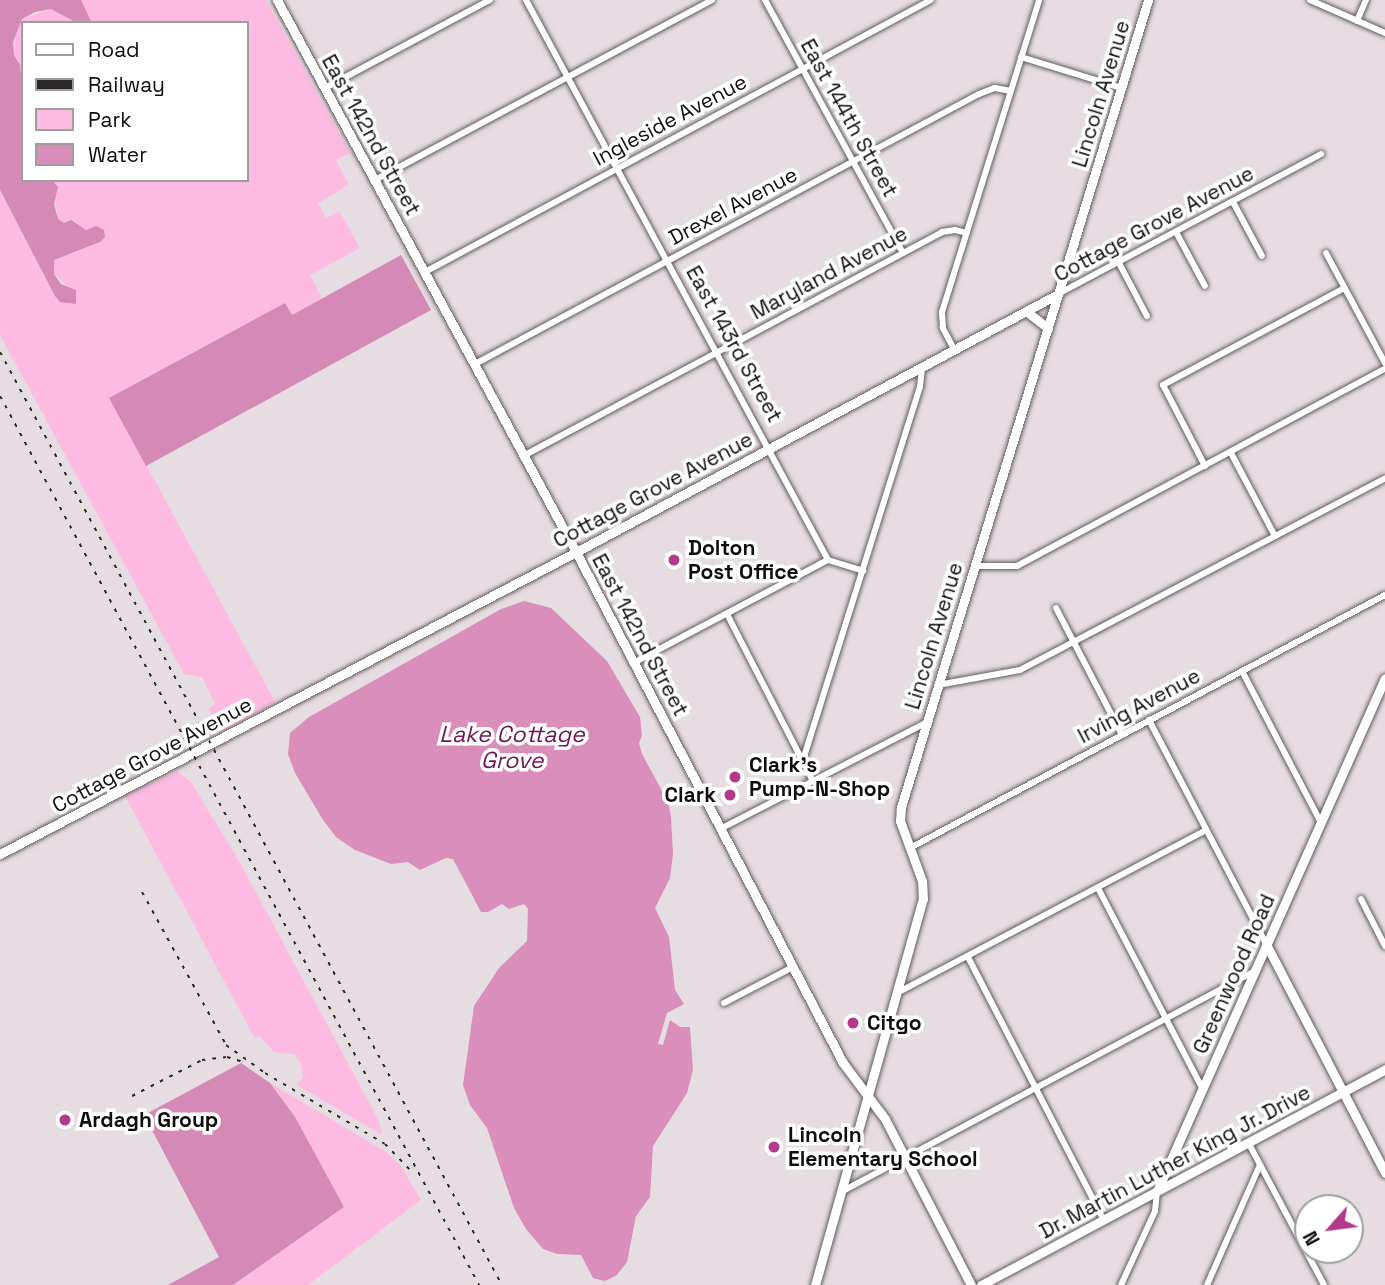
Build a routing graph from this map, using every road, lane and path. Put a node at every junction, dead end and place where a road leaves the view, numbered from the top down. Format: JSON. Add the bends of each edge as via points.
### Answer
{"nodes":[{"id":1,"x":277,"y":0,"type":"edge"},
{"id":2,"x":490,"y":0,"type":"edge"},
{"id":3,"x":526,"y":0,"type":"edge"},
{"id":4,"x":712,"y":0,"type":"edge"},
{"id":5,"x":765,"y":0,"type":"edge"},
{"id":6,"x":932,"y":0,"type":"edge"},
{"id":7,"x":1039,"y":0,"type":"edge"},
{"id":8,"x":1147,"y":0,"type":"edge"},
{"id":9,"x":1310,"y":0,"type":"edge"},
{"id":10,"x":1366,"y":0,"type":"edge"},
{"id":11,"x":1357,"y":20,"type":"junction"},
{"id":12,"x":1385,"y":33,"type":"edge"},
{"id":13,"x":1021,"y":57,"type":"junction"},
{"id":14,"x":803,"y":69,"type":"junction"},
{"id":15,"x":568,"y":77,"type":"junction"},
{"id":16,"x":325,"y":88,"type":"junction"},
{"id":17,"x":1122,"y":88,"type":"junction"},
{"id":18,"x":1011,"y":90,"type":"junction"},
{"id":19,"x":1321,"y":154,"type":"dead end"},
{"id":20,"x":853,"y":161,"type":"junction"},
{"id":21,"x":617,"y":168,"type":"junction"},
{"id":22,"x":375,"y":180,"type":"junction"},
{"id":23,"x":1233,"y":202,"type":"junction"},
{"id":24,"x":1177,"y":232,"type":"junction"},
{"id":25,"x":967,"y":233,"type":"junction"},
{"id":26,"x":903,"y":253,"type":"junction"},
{"id":27,"x":1326,"y":253,"type":"dead end"},
{"id":28,"x":1262,"y":256,"type":"dead end"},
{"id":29,"x":668,"y":261,"type":"junction"},
{"id":30,"x":1119,"y":263,"type":"junction"},
{"id":31,"x":425,"y":272,"type":"junction"},
{"id":32,"x":1205,"y":286,"type":"dead end"},
{"id":33,"x":1345,"y":288,"type":"junction"},
{"id":34,"x":1058,"y":294,"type":"junction"},
{"id":35,"x":1026,"y":311,"type":"junction"},
{"id":36,"x":1147,"y":316,"type":"dead end"},
{"id":37,"x":1048,"y":328,"type":"junction"},
{"id":38,"x":954,"y":349,"type":"junction"},
{"id":39,"x":718,"y":352,"type":"junction"},
{"id":40,"x":1385,"y":363,"type":"edge"},
{"id":41,"x":475,"y":364,"type":"junction"},
{"id":42,"x":922,"y":367,"type":"junction"},
{"id":43,"x":1385,"y":369,"type":"edge"},
{"id":44,"x":770,"y":447,"type":"junction"},
{"id":45,"x":1231,"y":453,"type":"junction"},
{"id":46,"x":525,"y":455,"type":"junction"},
{"id":47,"x":1205,"y":466,"type":"junction"},
{"id":48,"x":1385,"y":478,"type":"edge"},
{"id":49,"x":1275,"y":536,"type":"junction"},
{"id":50,"x":576,"y":552,"type":"junction"},
{"id":51,"x":828,"y":560,"type":"junction"},
{"id":52,"x":974,"y":566,"type":"junction"},
{"id":53,"x":863,"y":570,"type":"junction"},
{"id":54,"x":1385,"y":595,"type":"edge"},
{"id":55,"x":1056,"y":608,"type":"dead end"},
{"id":56,"x":727,"y":614,"type":"junction"},
{"id":57,"x":1074,"y":644,"type":"junction"},
{"id":58,"x":635,"y":662,"type":"junction"},
{"id":59,"x":1242,"y":671,"type":"junction"},
{"id":60,"x":1385,"y":678,"type":"edge"},
{"id":61,"x":938,"y":685,"type":"junction"},
{"id":62,"x":1149,"y":720,"type":"junction"},
{"id":63,"x":925,"y":723,"type":"junction"},
{"id":64,"x":1122,"y":734,"type":"junction"},
{"id":65,"x":803,"y":760,"type":"junction"},
{"id":66,"x":813,"y":781,"type":"junction"},
{"id":67,"x":1320,"y":821,"type":"junction"},
{"id":68,"x":722,"y":828,"type":"junction"},
{"id":69,"x":1206,"y":830,"type":"junction"},
{"id":70,"x":910,"y":848,"type":"junction"},
{"id":71,"x":0,"y":854,"type":"edge"},
{"id":72,"x":1098,"y":888,"type":"junction"},
{"id":73,"x":1361,"y":899,"type":"dead end"},
{"id":74,"x":1266,"y":944,"type":"junction"},
{"id":75,"x":1385,"y":946,"type":"edge"},
{"id":76,"x":968,"y":957,"type":"junction"},
{"id":77,"x":793,"y":967,"type":"junction"},
{"id":78,"x":1254,"y":972,"type":"junction"},
{"id":79,"x":897,"y":993,"type":"junction"},
{"id":80,"x":724,"y":1003,"type":"dead end"},
{"id":81,"x":1166,"y":1019,"type":"junction"},
{"id":82,"x":1385,"y":1069,"type":"edge"},
{"id":83,"x":1035,"y":1089,"type":"junction"},
{"id":84,"x":1203,"y":1090,"type":"junction"},
{"id":85,"x":1343,"y":1092,"type":"junction"},
{"id":86,"x":868,"y":1096,"type":"junction"},
{"id":87,"x":1248,"y":1142,"type":"junction"},
{"id":88,"x":905,"y":1158,"type":"junction"},
{"id":89,"x":1260,"y":1165,"type":"junction"},
{"id":90,"x":1385,"y":1173,"type":"edge"},
{"id":91,"x":1157,"y":1191,"type":"junction"},
{"id":92,"x":841,"y":1192,"type":"junction"},
{"id":93,"x":1104,"y":1220,"type":"junction"},
{"id":94,"x":815,"y":1285,"type":"edge"},
{"id":95,"x":971,"y":1285,"type":"edge"},
{"id":96,"x":981,"y":1285,"type":"edge"},
{"id":97,"x":1121,"y":1285,"type":"edge"},
{"id":98,"x":1207,"y":1285,"type":"edge"},
{"id":99,"x":1324,"y":1285,"type":"edge"}],
"edges":[{"from":1,"to":16,"type":"street","name":"East 142nd Street"},
{"from":2,"to":16,"type":"street"},
{"from":3,"to":15,"type":"street","name":"East 143rd Street"},
{"from":4,"to":15,"type":"street"},
{"from":5,"to":14,"type":"street","name":"East 144th Street"},
{"from":6,"to":14,"type":"street","name":"Ingleside Avenue"},
{"from":7,"to":13,"type":"street"},
{"from":8,"to":17,"type":"street","name":"Lincoln Avenue"},
{"from":9,"to":11,"type":"street"},
{"from":10,"to":11,"type":"street"},
{"from":11,"to":12,"type":"street"},
{"from":13,"to":17,"type":"street"},
{"from":13,"to":18,"type":"street"},
{"from":14,"to":20,"type":"street","name":"East 144th Street"},
{"from":14,"to":21,"type":"street","name":"Ingleside Avenue"},
{"from":15,"to":21,"type":"street","name":"East 143rd Street"},
{"from":15,"to":22,"type":"street"},
{"from":16,"to":22,"type":"street","name":"East 142nd Street"},
{"from":17,"to":34,"type":"street","name":"Lincoln Avenue"},
{"from":18,"to":20,"type":"street","name":"Drexel Avenue","via":[[988,90]]},
{"from":18,"to":25,"type":"street"},
{"from":19,"to":23,"type":"street","name":"Cottage Grove Avenue"},
{"from":20,"to":26,"type":"street","name":"East 144th Street"},
{"from":20,"to":29,"type":"street","name":"Drexel Avenue"},
{"from":21,"to":29,"type":"street","name":"East 143rd Street"},
{"from":21,"to":31,"type":"street","name":"Ingleside Avenue"},
{"from":22,"to":31,"type":"street","name":"East 142nd Street"},
{"from":23,"to":24,"type":"street","name":"Cottage Grove Avenue"},
{"from":23,"to":28,"type":"street"},
{"from":24,"to":30,"type":"street","name":"Cottage Grove Avenue"},
{"from":24,"to":32,"type":"street"},
{"from":25,"to":26,"type":"street","name":"Maryland Avenue","via":[[949,230]]},
{"from":25,"to":38,"type":"street","via":[[942,312],[943,328]]},
{"from":26,"to":39,"type":"street","name":"Maryland Avenue"},
{"from":27,"to":33,"type":"street"},
{"from":29,"to":39,"type":"street","name":"East 143rd Street"},
{"from":29,"to":41,"type":"street","name":"Drexel Avenue"},
{"from":30,"to":34,"type":"street","name":"Cottage Grove Avenue"},
{"from":30,"to":36,"type":"street"},
{"from":31,"to":41,"type":"street","name":"East 142nd Street"},
{"from":33,"to":40,"type":"street"},
{"from":33,"to":47,"type":"street","via":[[1163,385]]},
{"from":34,"to":35,"type":"street","name":"Cottage Grove Avenue"},
{"from":34,"to":37,"type":"street","name":"Lincoln Avenue"},
{"from":35,"to":37,"type":"street"},
{"from":35,"to":38,"type":"street","name":"Cottage Grove Avenue"},
{"from":37,"to":52,"type":"street","name":"Lincoln Avenue"},
{"from":38,"to":42,"type":"street","name":"Cottage Grove Avenue"},
{"from":39,"to":44,"type":"street","name":"East 143rd Street"},
{"from":39,"to":46,"type":"street","name":"Maryland Avenue"},
{"from":41,"to":46,"type":"street","name":"East 142nd Street"},
{"from":42,"to":44,"type":"street","name":"Cottage Grove Avenue"},
{"from":42,"to":53,"type":"street","via":[[920,387]]},
{"from":43,"to":45,"type":"street"},
{"from":44,"to":50,"type":"street","name":"Cottage Grove Avenue"},
{"from":44,"to":51,"type":"street","name":"East 143rd Street"},
{"from":45,"to":47,"type":"street"},
{"from":45,"to":49,"type":"street"},
{"from":46,"to":50,"type":"street","name":"East 142nd Street"},
{"from":47,"to":52,"type":"street","via":[[1017,566]]},
{"from":48,"to":49,"type":"street"},
{"from":49,"to":57,"type":"street"},
{"from":50,"to":58,"type":"street","name":"East 142nd Street"},
{"from":50,"to":71,"type":"street","name":"Cottage Grove Avenue"},
{"from":51,"to":53,"type":"street"},
{"from":51,"to":56,"type":"street"},
{"from":52,"to":61,"type":"street","name":"Lincoln Avenue"},
{"from":53,"to":65,"type":"street"},
{"from":54,"to":59,"type":"street","name":"Irving Avenue"},
{"from":55,"to":57,"type":"street"},
{"from":56,"to":58,"type":"street"},
{"from":56,"to":65,"type":"street"},
{"from":57,"to":61,"type":"street","via":[[1006,675]]},
{"from":57,"to":64,"type":"street"},
{"from":58,"to":68,"type":"street","name":"East 142nd Street"},
{"from":59,"to":62,"type":"street","name":"Irving Avenue"},
{"from":59,"to":67,"type":"street"},
{"from":60,"to":67,"type":"street","name":"Greenwood Road"},
{"from":61,"to":63,"type":"street","name":"Lincoln Avenue"},
{"from":62,"to":64,"type":"street","name":"Irving Avenue"},
{"from":62,"to":69,"type":"street"},
{"from":63,"to":66,"type":"street"},
{"from":63,"to":70,"type":"street","name":"Lincoln Avenue","via":[[900,814]]},
{"from":64,"to":70,"type":"street","name":"Irving Avenue"},
{"from":65,"to":66,"type":"street"},
{"from":66,"to":68,"type":"street"},
{"from":67,"to":74,"type":"street","name":"Greenwood Road"},
{"from":68,"to":77,"type":"street","name":"East 142nd Street"},
{"from":69,"to":72,"type":"street"},
{"from":69,"to":74,"type":"street"},
{"from":70,"to":79,"type":"street","name":"Lincoln Avenue","via":[[923,899]]},
{"from":72,"to":76,"type":"street"},
{"from":72,"to":81,"type":"street"},
{"from":73,"to":75,"type":"street"},
{"from":74,"to":78,"type":"street","name":"Greenwood Road"},
{"from":74,"to":85,"type":"street"},
{"from":76,"to":79,"type":"street"},
{"from":76,"to":83,"type":"street"},
{"from":77,"to":80,"type":"street"},
{"from":77,"to":86,"type":"street","name":"East 142nd Street","via":[[843,1063]]},
{"from":78,"to":81,"type":"street"},
{"from":78,"to":84,"type":"street","name":"Greenwood Road"},
{"from":79,"to":86,"type":"street","name":"Lincoln Avenue"},
{"from":81,"to":83,"type":"street"},
{"from":81,"to":84,"type":"street"},
{"from":82,"to":85,"type":"street","name":"Dr. Martin Luther King Jr. Drive"},
{"from":83,"to":88,"type":"street"},
{"from":83,"to":93,"type":"street"},
{"from":84,"to":91,"type":"street","name":"Greenwood Road"},
{"from":85,"to":87,"type":"street","name":"Dr. Martin Luther King Jr. Drive"},
{"from":85,"to":90,"type":"street"},
{"from":86,"to":88,"type":"street","name":"East 142nd Street"},
{"from":86,"to":92,"type":"street","name":"Lincoln Avenue"},
{"from":87,"to":89,"type":"street"},
{"from":87,"to":91,"type":"street","name":"Dr. Martin Luther King Jr. Drive"},
{"from":88,"to":92,"type":"street"},
{"from":88,"to":95,"type":"street","name":"East 142nd Street"},
{"from":89,"to":98,"type":"street"},
{"from":89,"to":99,"type":"street"},
{"from":91,"to":93,"type":"street","name":"Dr. Martin Luther King Jr. Drive"},
{"from":91,"to":97,"type":"street","name":"Greenwood Road","via":[[1155,1210]]},
{"from":92,"to":94,"type":"street","name":"Lincoln Avenue"},
{"from":93,"to":96,"type":"street","name":"Dr. Martin Luther King Jr. Drive"}]}
